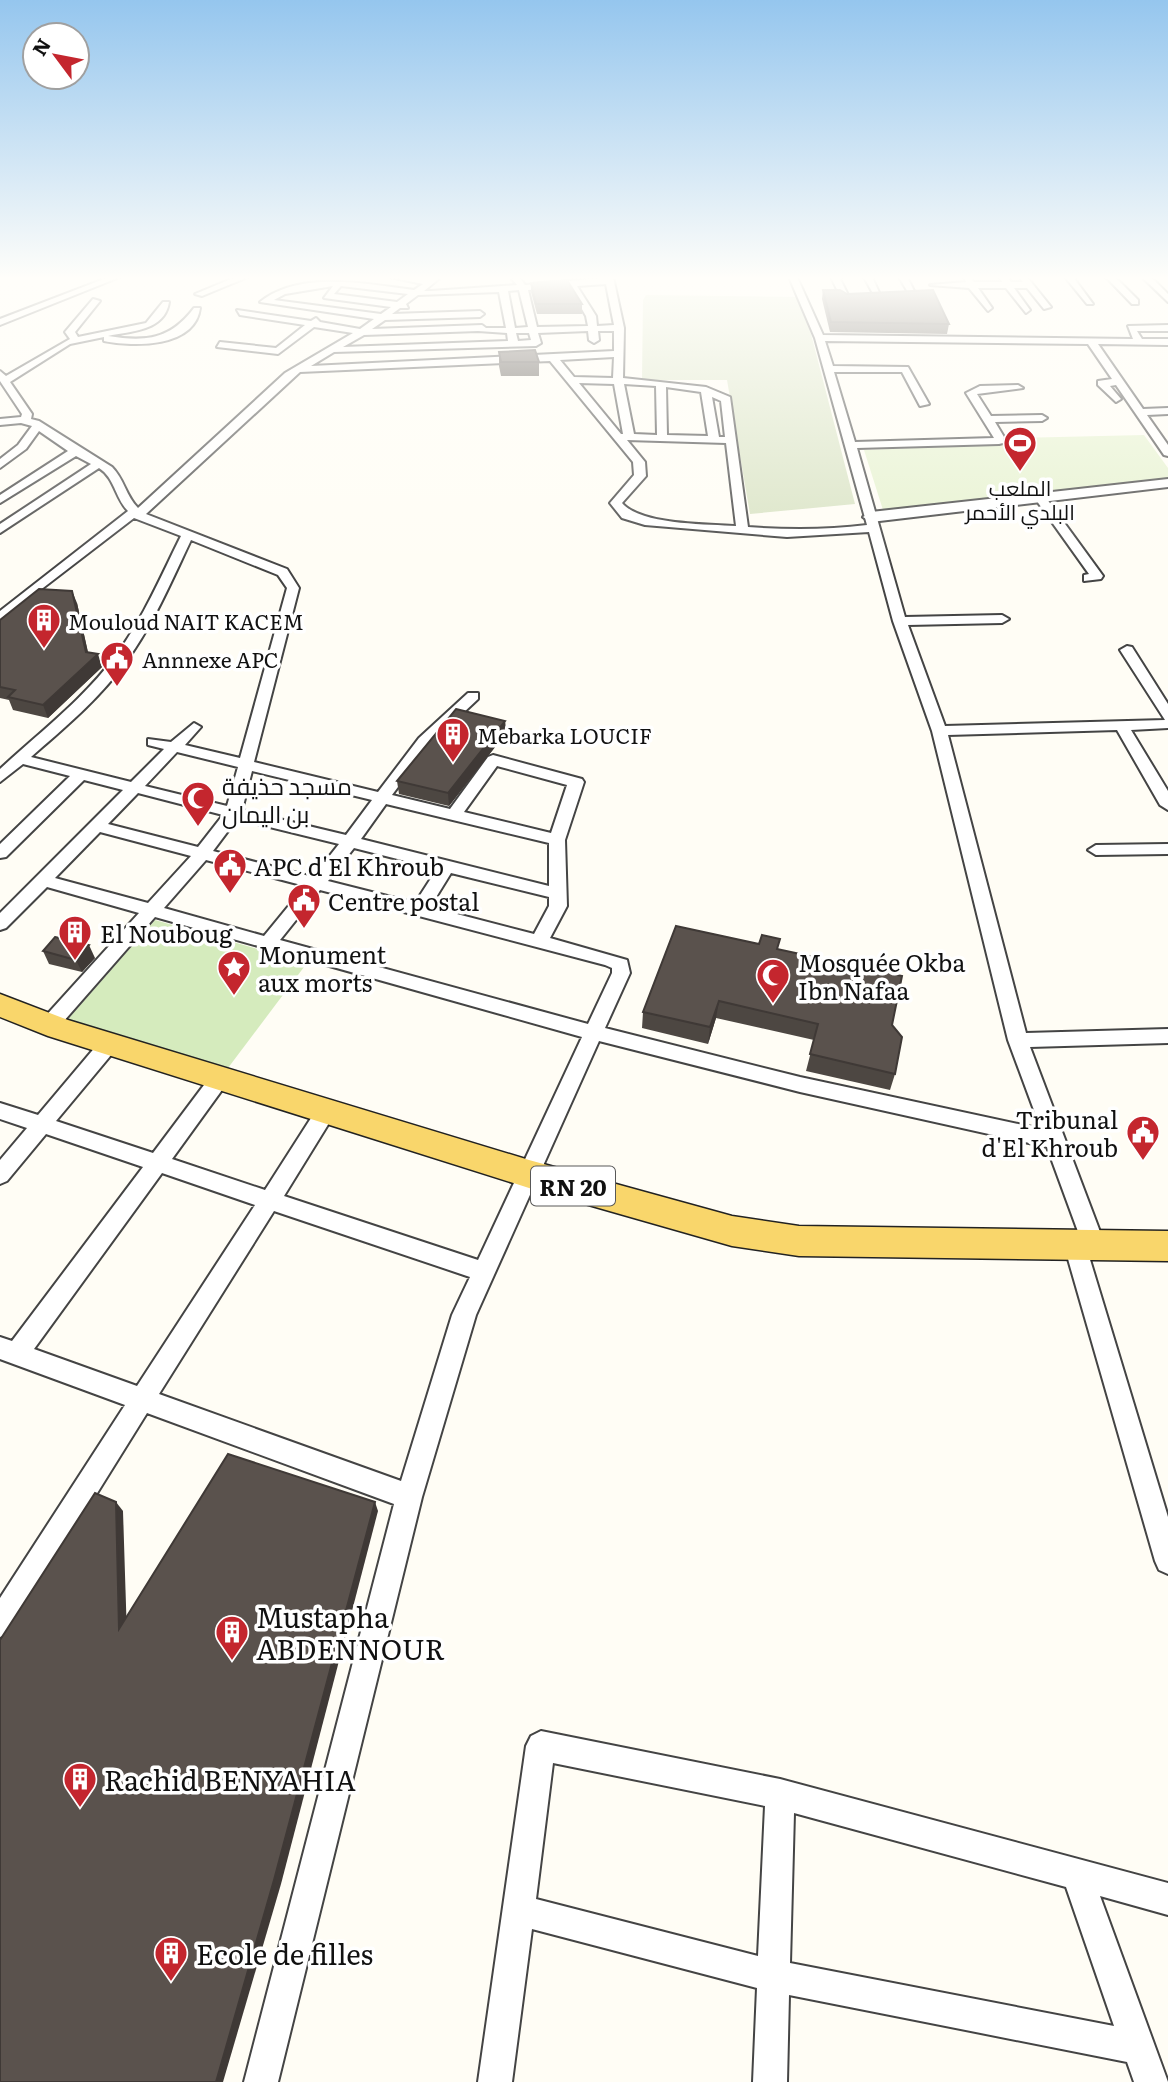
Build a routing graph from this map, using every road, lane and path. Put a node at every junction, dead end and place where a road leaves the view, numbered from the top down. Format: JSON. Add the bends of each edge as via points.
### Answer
{"nodes":[{"id":1,"x":292,"y":374,"type":"edge"},
{"id":2,"x":568,"y":374,"type":"edge"},
{"id":3,"x":612,"y":374,"type":"edge"},
{"id":4,"x":830,"y":374,"type":"edge"},
{"id":5,"x":908,"y":374,"type":"edge"},
{"id":6,"x":1114,"y":374,"type":"edge"},
{"id":7,"x":3,"y":377,"type":"edge"},
{"id":8,"x":573,"y":380,"type":"junction"},
{"id":9,"x":618,"y":381,"type":"junction"},
{"id":10,"x":1119,"y":382,"type":"junction"},
{"id":11,"x":661,"y":383,"type":"junction"},
{"id":12,"x":1018,"y":388,"type":"dead end"},
{"id":13,"x":709,"y":392,"type":"junction"},
{"id":14,"x":0,"y":393,"type":"edge"},
{"id":15,"x":1116,"y":399,"type":"dead end"},
{"id":16,"x":924,"y":404,"type":"dead end"},
{"id":17,"x":1168,"y":411,"type":"edge"},
{"id":18,"x":1139,"y":412,"type":"junction"},
{"id":19,"x":1042,"y":418,"type":"dead end"},
{"id":20,"x":988,"y":419,"type":"junction"},
{"id":21,"x":19,"y":422,"type":"edge"},
{"id":22,"x":872,"y":428,"type":"dead end"},
{"id":23,"x":624,"y":437,"type":"junction"},
{"id":24,"x":662,"y":438,"type":"junction"},
{"id":25,"x":714,"y":440,"type":"junction"},
{"id":26,"x":731,"y":440,"type":"junction"},
{"id":27,"x":879,"y":444,"type":"junction"},
{"id":28,"x":849,"y":445,"type":"junction"},
{"id":29,"x":76,"y":451,"type":"junction"},
{"id":30,"x":1168,"y":453,"type":"edge"},
{"id":31,"x":99,"y":463,"type":"junction"},
{"id":32,"x":0,"y":465,"type":"edge"},
{"id":33,"x":1167,"y":480,"type":"edge"},
{"id":34,"x":162,"y":494,"type":"junction"},
{"id":35,"x":121,"y":495,"type":"junction"},
{"id":36,"x":1040,"y":497,"type":"junction"},
{"id":37,"x":0,"y":500,"type":"edge"},
{"id":38,"x":136,"y":514,"type":"junction"},
{"id":39,"x":871,"y":523,"type":"junction"},
{"id":40,"x":0,"y":529,"type":"edge"},
{"id":41,"x":742,"y":530,"type":"junction"},
{"id":42,"x":187,"y":536,"type":"junction"},
{"id":43,"x":1088,"y":578,"type":"dead end"},
{"id":44,"x":0,"y":617,"type":"edge"},
{"id":45,"x":1002,"y":619,"type":"dead end"},
{"id":46,"x":900,"y":621,"type":"junction"},
{"id":47,"x":1127,"y":650,"type":"dead end"},
{"id":48,"x":473,"y":696,"type":"dead end"},
{"id":49,"x":1168,"y":716,"type":"edge"},
{"id":50,"x":1168,"y":724,"type":"edge"},
{"id":51,"x":1122,"y":726,"type":"junction"},
{"id":52,"x":194,"y":727,"type":"dead end"},
{"id":53,"x":939,"y":731,"type":"junction"},
{"id":54,"x":153,"y":742,"type":"dead end"},
{"id":55,"x":174,"y":747,"type":"junction"},
{"id":56,"x":19,"y":759,"type":"junction"},
{"id":57,"x":247,"y":765,"type":"junction"},
{"id":58,"x":81,"y":774,"type":"junction"},
{"id":59,"x":0,"y":776,"type":"edge"},
{"id":60,"x":133,"y":788,"type":"junction"},
{"id":61,"x":384,"y":796,"type":"junction"},
{"id":62,"x":1168,"y":806,"type":"edge"},
{"id":63,"x":233,"y":813,"type":"junction"},
{"id":64,"x":455,"y":814,"type":"junction"},
{"id":65,"x":96,"y":826,"type":"junction"},
{"id":66,"x":556,"y":840,"type":"junction"},
{"id":67,"x":350,"y":842,"type":"junction"},
{"id":68,"x":1168,"y":849,"type":"edge"},
{"id":69,"x":1096,"y":850,"type":"dead end"},
{"id":70,"x":0,"y":853,"type":"edge"},
{"id":71,"x":202,"y":854,"type":"junction"},
{"id":72,"x":447,"y":866,"type":"junction"},
{"id":73,"x":43,"y":880,"type":"junction"},
{"id":74,"x":316,"y":883,"type":"junction"},
{"id":75,"x":555,"y":893,"type":"junction"},
{"id":76,"x":151,"y":910,"type":"junction"},
{"id":77,"x":419,"y":910,"type":"junction"},
{"id":78,"x":0,"y":924,"type":"edge"},
{"id":79,"x":539,"y":942,"type":"junction"},
{"id":80,"x":268,"y":943,"type":"junction"},
{"id":81,"x":0,"y":1005,"type":"edge"},
{"id":82,"x":49,"y":1025,"type":"junction"},
{"id":83,"x":593,"y":1033,"type":"junction"},
{"id":84,"x":1168,"y":1036,"type":"edge"},
{"id":85,"x":1018,"y":1040,"type":"junction"},
{"id":86,"x":108,"y":1044,"type":"junction"},
{"id":87,"x":220,"y":1077,"type":"junction"},
{"id":88,"x":327,"y":1110,"type":"junction"},
{"id":89,"x":0,"y":1111,"type":"edge"},
{"id":90,"x":42,"y":1124,"type":"junction"},
{"id":91,"x":1055,"y":1140,"type":"junction"},
{"id":92,"x":159,"y":1161,"type":"junction"},
{"id":93,"x":529,"y":1174,"type":"junction"},
{"id":94,"x":0,"y":1175,"type":"edge"},
{"id":95,"x":270,"y":1199,"type":"junction"},
{"id":96,"x":1084,"y":1245,"type":"junction"},
{"id":97,"x":1168,"y":1246,"type":"edge"},
{"id":98,"x":485,"y":1272,"type":"junction"},
{"id":99,"x":9,"y":1351,"type":"edge"},
{"id":100,"x":142,"y":1400,"type":"junction"},
{"id":101,"x":409,"y":1497,"type":"junction"},
{"id":102,"x":1163,"y":1525,"type":"edge"},
{"id":103,"x":1168,"y":1561,"type":"edge"},
{"id":104,"x":0,"y":1623,"type":"edge"},
{"id":105,"x":780,"y":1794,"type":"junction"},
{"id":106,"x":1077,"y":1875,"type":"junction"},
{"id":107,"x":1168,"y":1899,"type":"edge"},
{"id":108,"x":519,"y":1910,"type":"junction"},
{"id":109,"x":774,"y":1976,"type":"junction"},
{"id":110,"x":1138,"y":2047,"type":"junction"},
{"id":111,"x":261,"y":2082,"type":"edge"},
{"id":112,"x":495,"y":2082,"type":"edge"},
{"id":113,"x":770,"y":2082,"type":"edge"},
{"id":114,"x":1151,"y":2082,"type":"edge"}],
"edges":[{"from":1,"to":34,"type":"street"},
{"from":2,"to":8,"type":"street"},
{"from":3,"to":9,"type":"street"},
{"from":4,"to":28,"type":"street"},
{"from":5,"to":16,"type":"street"},
{"from":6,"to":10,"type":"street"},
{"from":7,"to":21,"type":"street","via":[[27,414]]},
{"from":8,"to":9,"type":"street"},
{"from":8,"to":23,"type":"street"},
{"from":9,"to":11,"type":"street"},
{"from":9,"to":23,"type":"street"},
{"from":10,"to":15,"type":"street","via":[[1102,383]]},
{"from":10,"to":18,"type":"street"},
{"from":11,"to":13,"type":"street"},
{"from":11,"to":24,"type":"street"},
{"from":12,"to":20,"type":"street","via":[[971,393]]},
{"from":13,"to":25,"type":"street"},
{"from":13,"to":26,"type":"street","via":[[726,399]]},
{"from":14,"to":21,"type":"street"},
{"from":17,"to":18,"type":"street"},
{"from":18,"to":30,"type":"street"},
{"from":19,"to":20,"type":"street"},
{"from":20,"to":27,"type":"street","via":[[999,441]]},
{"from":21,"to":29,"type":"street"},
{"from":21,"to":32,"type":"street","via":[[23,447]]},
{"from":22,"to":27,"type":"street"},
{"from":23,"to":24,"type":"street"},
{"from":23,"to":41,"type":"street","via":[[641,471],[617,500],[622,513],[645,521]]},
{"from":24,"to":25,"type":"street"},
{"from":25,"to":26,"type":"street"},
{"from":26,"to":41,"type":"street"},
{"from":27,"to":28,"type":"street"},
{"from":28,"to":39,"type":"street"},
{"from":29,"to":31,"type":"street"},
{"from":29,"to":37,"type":"street"},
{"from":31,"to":35,"type":"street","via":[[115,477]]},
{"from":31,"to":40,"type":"street"},
{"from":33,"to":36,"type":"street"},
{"from":34,"to":35,"type":"street"},
{"from":34,"to":38,"type":"street"},
{"from":35,"to":38,"type":"street"},
{"from":36,"to":39,"type":"street"},
{"from":36,"to":43,"type":"street","via":[[1097,576]]},
{"from":38,"to":42,"type":"street"},
{"from":38,"to":44,"type":"street"},
{"from":39,"to":41,"type":"street","via":[[804,534]]},
{"from":39,"to":46,"type":"street"},
{"from":42,"to":56,"type":"street","via":[[142,627],[119,661],[80,705]]},
{"from":42,"to":57,"type":"street","via":[[283,572],[293,588]]},
{"from":45,"to":46,"type":"street"},
{"from":46,"to":53,"type":"street"},
{"from":47,"to":49,"type":"street"},
{"from":48,"to":61,"type":"street","via":[[439,722]]},
{"from":50,"to":51,"type":"street"},
{"from":51,"to":53,"type":"street"},
{"from":51,"to":62,"type":"street"},
{"from":52,"to":55,"type":"street"},
{"from":53,"to":85,"type":"street"},
{"from":54,"to":55,"type":"street"},
{"from":55,"to":57,"type":"street"},
{"from":55,"to":60,"type":"street"},
{"from":56,"to":58,"type":"street"},
{"from":56,"to":59,"type":"street"},
{"from":57,"to":61,"type":"street"},
{"from":57,"to":63,"type":"street"},
{"from":58,"to":60,"type":"street"},
{"from":58,"to":70,"type":"street"},
{"from":60,"to":63,"type":"street"},
{"from":60,"to":65,"type":"street"},
{"from":61,"to":64,"type":"street"},
{"from":61,"to":67,"type":"street"},
{"from":63,"to":67,"type":"street"},
{"from":63,"to":71,"type":"street"},
{"from":64,"to":66,"type":"street"},
{"from":64,"to":66,"type":"street","via":[[493,760],[576,782]]},
{"from":65,"to":71,"type":"street"},
{"from":65,"to":73,"type":"street"},
{"from":66,"to":75,"type":"street"},
{"from":67,"to":72,"type":"street"},
{"from":67,"to":74,"type":"street"},
{"from":68,"to":69,"type":"street"},
{"from":71,"to":74,"type":"street"},
{"from":71,"to":76,"type":"street"},
{"from":72,"to":75,"type":"street"},
{"from":72,"to":77,"type":"street"},
{"from":73,"to":76,"type":"street"},
{"from":73,"to":78,"type":"street"},
{"from":74,"to":77,"type":"street"},
{"from":74,"to":80,"type":"street"},
{"from":75,"to":79,"type":"street","via":[[558,906]]},
{"from":76,"to":80,"type":"street"},
{"from":76,"to":82,"type":"street"},
{"from":77,"to":79,"type":"street"},
{"from":79,"to":83,"type":"street","via":[[621,965]]},
{"from":80,"to":83,"type":"street"},
{"from":81,"to":82,"type":"main road","number":"RN 20"},
{"from":82,"to":86,"type":"main road","number":"RN 20"},
{"from":83,"to":91,"type":"street","via":[[905,1111]]},
{"from":83,"to":93,"type":"street"},
{"from":84,"to":85,"type":"street"},
{"from":85,"to":91,"type":"street"},
{"from":86,"to":87,"type":"main road","number":"RN 20"},
{"from":86,"to":90,"type":"street"},
{"from":87,"to":88,"type":"main road","number":"RN 20"},
{"from":87,"to":92,"type":"street"},
{"from":88,"to":93,"type":"main road","number":"RN 20"},
{"from":88,"to":95,"type":"street"},
{"from":89,"to":90,"type":"street"},
{"from":90,"to":92,"type":"street"},
{"from":90,"to":94,"type":"street"},
{"from":91,"to":96,"type":"street"},
{"from":92,"to":95,"type":"street"},
{"from":92,"to":99,"type":"street"},
{"from":93,"to":96,"type":"main road","number":"RN 20","via":[[732,1231],[799,1241]]},
{"from":93,"to":98,"type":"street"},
{"from":95,"to":98,"type":"street"},
{"from":95,"to":100,"type":"street"},
{"from":96,"to":97,"type":"main road","number":"RN 20"},
{"from":96,"to":102,"type":"street"},
{"from":98,"to":101,"type":"street","via":[[447,1361]]},
{"from":99,"to":100,"type":"street"},
{"from":100,"to":101,"type":"street"},
{"from":100,"to":104,"type":"street"},
{"from":101,"to":111,"type":"street"},
{"from":102,"to":103,"type":"street"},
{"from":105,"to":106,"type":"street"},
{"from":105,"to":108,"type":"street","via":[[541,1746]]},
{"from":105,"to":109,"type":"street"},
{"from":106,"to":107,"type":"street"},
{"from":106,"to":110,"type":"street"},
{"from":108,"to":109,"type":"street"},
{"from":108,"to":112,"type":"street"},
{"from":109,"to":110,"type":"street"},
{"from":109,"to":113,"type":"street"},
{"from":110,"to":114,"type":"street"}]}
